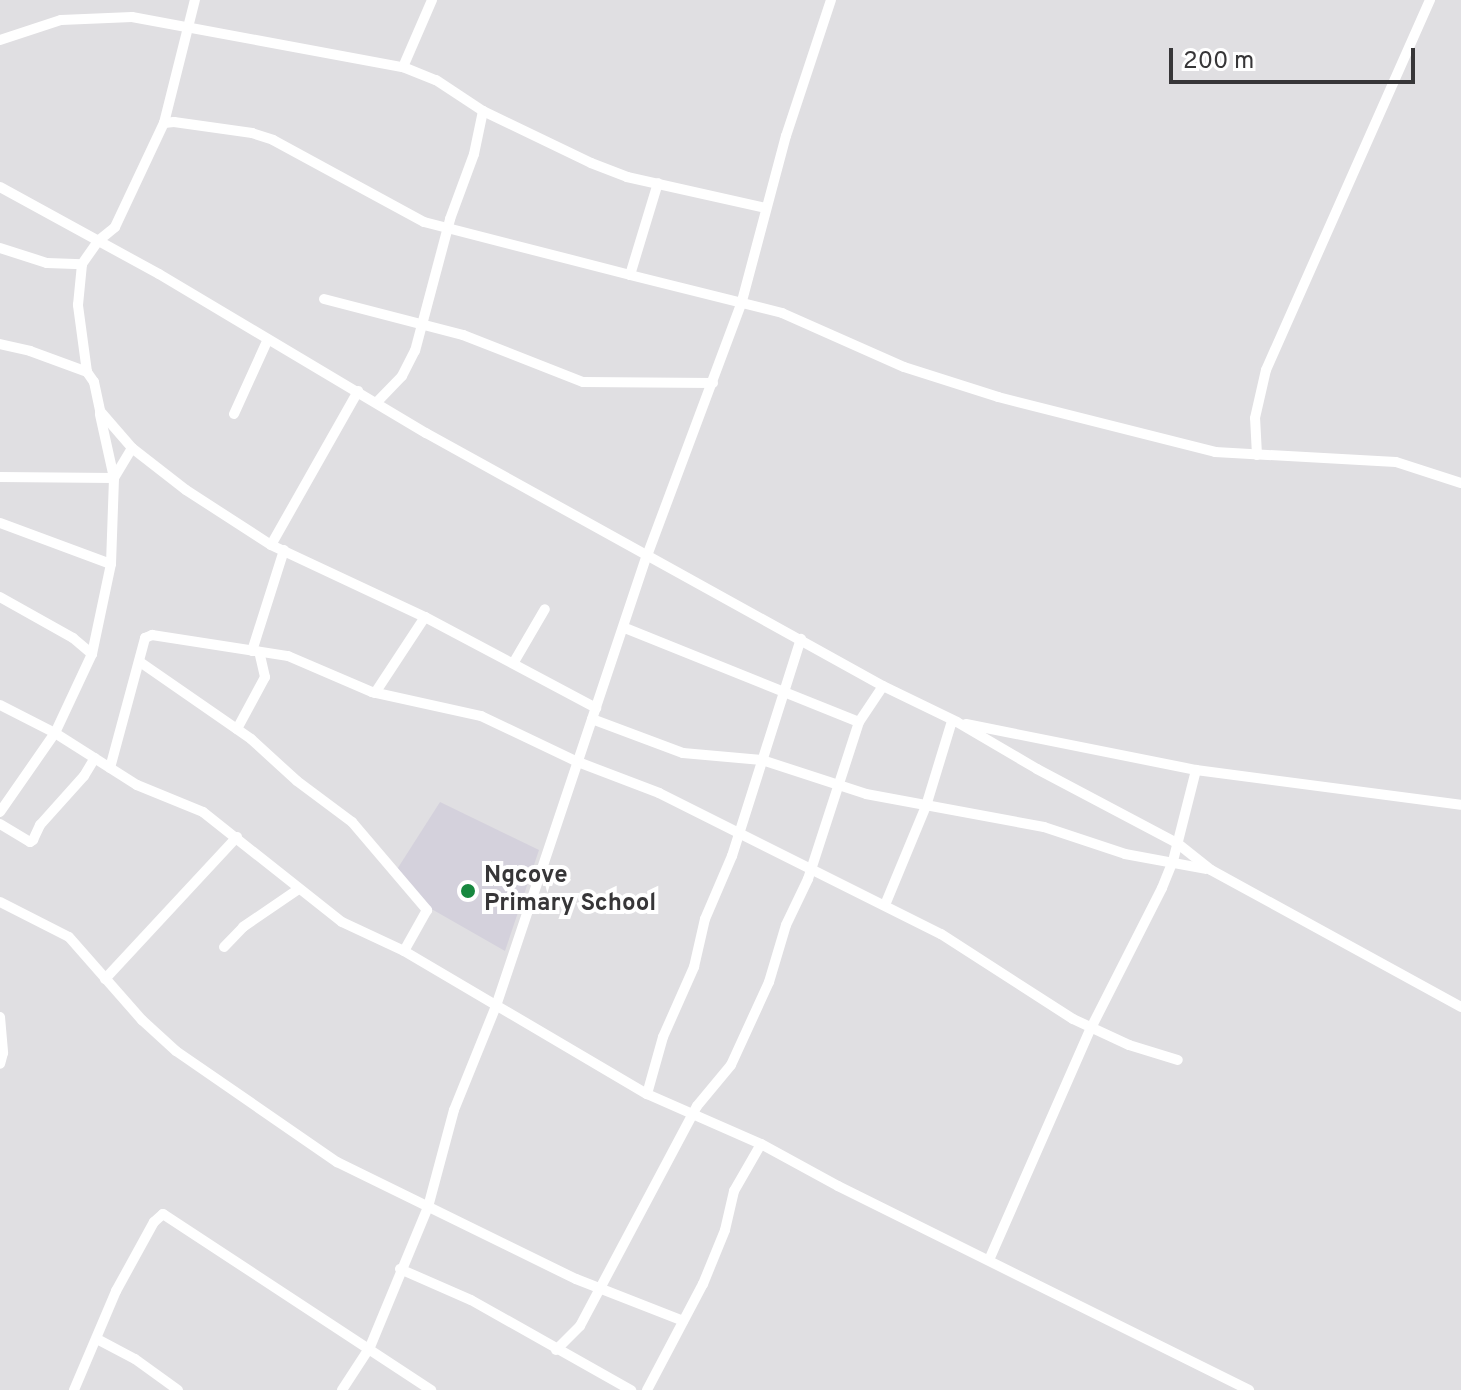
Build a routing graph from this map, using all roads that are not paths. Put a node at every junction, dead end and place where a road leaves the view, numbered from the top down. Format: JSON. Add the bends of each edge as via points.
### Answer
{"nodes":[{"id":1,"x":195,"y":0,"type":"edge"},
{"id":2,"x":432,"y":0,"type":"edge"},
{"id":3,"x":831,"y":0,"type":"edge"},
{"id":4,"x":1430,"y":0,"type":"edge"},
{"id":5,"x":189,"y":27,"type":"junction"},
{"id":6,"x":0,"y":40,"type":"edge"},
{"id":7,"x":403,"y":67,"type":"junction"},
{"id":8,"x":483,"y":111,"type":"junction"},
{"id":9,"x":164,"y":123,"type":"junction"},
{"id":10,"x":658,"y":183,"type":"junction"},
{"id":11,"x":0,"y":187,"type":"edge"},
{"id":12,"x":766,"y":208,"type":"junction"},
{"id":13,"x":450,"y":230,"type":"junction"},
{"id":14,"x":98,"y":241,"type":"junction"},
{"id":15,"x":0,"y":248,"type":"edge"},
{"id":16,"x":82,"y":264,"type":"junction"},
{"id":17,"x":630,"y":275,"type":"junction"},
{"id":18,"x":324,"y":299,"type":"dead end"},
{"id":19,"x":742,"y":301,"type":"junction"},
{"id":20,"x":422,"y":325,"type":"junction"},
{"id":21,"x":268,"y":339,"type":"junction"},
{"id":22,"x":0,"y":344,"type":"edge"},
{"id":23,"x":87,"y":372,"type":"junction"},
{"id":24,"x":713,"y":383,"type":"junction"},
{"id":25,"x":358,"y":391,"type":"junction"},
{"id":26,"x":377,"y":402,"type":"junction"},
{"id":27,"x":100,"y":411,"type":"junction"},
{"id":28,"x":234,"y":414,"type":"dead end"},
{"id":29,"x":132,"y":448,"type":"junction"},
{"id":30,"x":1257,"y":455,"type":"junction"},
{"id":31,"x":0,"y":477,"type":"edge"},
{"id":32,"x":114,"y":478,"type":"junction"},
{"id":33,"x":1461,"y":483,"type":"edge"},
{"id":34,"x":0,"y":523,"type":"edge"},
{"id":35,"x":271,"y":545,"type":"junction"},
{"id":36,"x":284,"y":550,"type":"junction"},
{"id":37,"x":648,"y":553,"type":"junction"},
{"id":38,"x":111,"y":564,"type":"junction"},
{"id":39,"x":0,"y":597,"type":"edge"},
{"id":40,"x":545,"y":609,"type":"dead end"},
{"id":41,"x":425,"y":617,"type":"junction"},
{"id":42,"x":625,"y":628,"type":"junction"},
{"id":43,"x":801,"y":639,"type":"junction"},
{"id":44,"x":256,"y":651,"type":"junction"},
{"id":45,"x":92,"y":654,"type":"junction"},
{"id":46,"x":140,"y":662,"type":"junction"},
{"id":47,"x":514,"y":662,"type":"junction"},
{"id":48,"x":883,"y":686,"type":"junction"},
{"id":49,"x":783,"y":690,"type":"junction"},
{"id":50,"x":375,"y":693,"type":"junction"},
{"id":51,"x":1,"y":707,"type":"edge"},
{"id":52,"x":596,"y":708,"type":"junction"},
{"id":53,"x":592,"y":719,"type":"junction"},
{"id":54,"x":955,"y":721,"type":"junction"},
{"id":55,"x":859,"y":722,"type":"junction"},
{"id":56,"x":237,"y":729,"type":"junction"},
{"id":57,"x":55,"y":733,"type":"junction"},
{"id":58,"x":95,"y":758,"type":"junction"},
{"id":59,"x":762,"y":760,"type":"junction"},
{"id":60,"x":578,"y":762,"type":"junction"},
{"id":61,"x":110,"y":768,"type":"junction"},
{"id":62,"x":1196,"y":770,"type":"junction"},
{"id":63,"x":838,"y":785,"type":"junction"},
{"id":64,"x":1461,"y":805,"type":"edge"},
{"id":65,"x":926,"y":806,"type":"junction"},
{"id":66,"x":0,"y":812,"type":"edge"},
{"id":67,"x":0,"y":824,"type":"edge"},
{"id":68,"x":737,"y":831,"type":"junction"},
{"id":69,"x":237,"y":837,"type":"junction"},
{"id":70,"x":1177,"y":843,"type":"junction"},
{"id":71,"x":1173,"y":861,"type":"junction"},
{"id":72,"x":810,"y":867,"type":"junction"},
{"id":73,"x":1211,"y":870,"type":"junction"},
{"id":74,"x":297,"y":890,"type":"junction"},
{"id":75,"x":0,"y":902,"type":"edge"},
{"id":76,"x":885,"y":905,"type":"junction"},
{"id":77,"x":224,"y":947,"type":"dead end"},
{"id":78,"x":404,"y":951,"type":"junction"},
{"id":79,"x":105,"y":979,"type":"junction"},
{"id":80,"x":496,"y":1006,"type":"junction"},
{"id":81,"x":1461,"y":1007,"type":"edge"},
{"id":82,"x":0,"y":1017,"type":"edge"},
{"id":83,"x":1091,"y":1028,"type":"junction"},
{"id":84,"x":1178,"y":1060,"type":"dead end"},
{"id":85,"x":0,"y":1064,"type":"edge"},
{"id":86,"x":647,"y":1094,"type":"junction"},
{"id":87,"x":693,"y":1114,"type":"junction"},
{"id":88,"x":761,"y":1144,"type":"junction"},
{"id":89,"x":428,"y":1207,"type":"junction"},
{"id":90,"x":989,"y":1260,"type":"junction"},
{"id":91,"x":400,"y":1269,"type":"junction"},
{"id":92,"x":600,"y":1289,"type":"junction"},
{"id":93,"x":683,"y":1321,"type":"junction"},
{"id":94,"x":97,"y":1339,"type":"junction"},
{"id":95,"x":370,"y":1347,"type":"junction"},
{"id":96,"x":556,"y":1350,"type":"junction"},
{"id":97,"x":74,"y":1390,"type":"edge"},
{"id":98,"x":178,"y":1390,"type":"edge"},
{"id":99,"x":342,"y":1390,"type":"edge"},
{"id":100,"x":431,"y":1390,"type":"edge"},
{"id":101,"x":631,"y":1390,"type":"edge"},
{"id":102,"x":647,"y":1390,"type":"edge"},
{"id":103,"x":1249,"y":1390,"type":"edge"}],
"edges":[{"from":1,"to":5,"type":"street"},
{"from":2,"to":7,"type":"street"},
{"from":3,"to":12,"type":"street"},
{"from":4,"to":30,"type":"street","via":[[1266,370],[1255,418]]},
{"from":5,"to":6,"type":"street","via":[[91,16]]},
{"from":5,"to":7,"type":"street"},
{"from":5,"to":9,"type":"street"},
{"from":7,"to":8,"type":"street","via":[[436,80]]},
{"from":8,"to":10,"type":"street","via":[[591,163]]},
{"from":8,"to":13,"type":"street"},
{"from":9,"to":13,"type":"street","via":[[226,128],[273,140],[401,212]]},
{"from":9,"to":14,"type":"street","via":[[115,227]]},
{"from":10,"to":12,"type":"street"},
{"from":10,"to":17,"type":"street"},
{"from":11,"to":14,"type":"street"},
{"from":12,"to":19,"type":"street"},
{"from":13,"to":17,"type":"street"},
{"from":13,"to":20,"type":"street"},
{"from":14,"to":16,"type":"street"},
{"from":14,"to":21,"type":"street"},
{"from":15,"to":16,"type":"street","via":[[47,263]]},
{"from":16,"to":23,"type":"street","via":[[78,305]]},
{"from":17,"to":19,"type":"street"},
{"from":18,"to":20,"type":"street"},
{"from":19,"to":24,"type":"street"},
{"from":19,"to":30,"type":"street","via":[[804,320],[904,367],[998,397],[1215,452]]},
{"from":20,"to":24,"type":"street","via":[[463,335],[583,382]]},
{"from":20,"to":26,"type":"street","via":[[407,369]]},
{"from":21,"to":25,"type":"street"},
{"from":21,"to":28,"type":"street"},
{"from":22,"to":23,"type":"street"},
{"from":23,"to":27,"type":"street"},
{"from":24,"to":37,"type":"street"},
{"from":25,"to":26,"type":"street"},
{"from":25,"to":35,"type":"street"},
{"from":26,"to":37,"type":"street"},
{"from":27,"to":29,"type":"street"},
{"from":27,"to":32,"type":"street"},
{"from":29,"to":32,"type":"street"},
{"from":29,"to":35,"type":"street"},
{"from":30,"to":33,"type":"street","via":[[1396,462]]},
{"from":31,"to":32,"type":"street"},
{"from":32,"to":38,"type":"street"},
{"from":34,"to":38,"type":"street"},
{"from":35,"to":36,"type":"street"},
{"from":36,"to":41,"type":"street"},
{"from":36,"to":44,"type":"street"},
{"from":37,"to":42,"type":"street"},
{"from":37,"to":43,"type":"street"},
{"from":38,"to":45,"type":"street"},
{"from":39,"to":45,"type":"street"},
{"from":40,"to":47,"type":"street"},
{"from":41,"to":47,"type":"street"},
{"from":41,"to":50,"type":"street"},
{"from":42,"to":49,"type":"street"},
{"from":42,"to":52,"type":"street"},
{"from":43,"to":48,"type":"street"},
{"from":43,"to":49,"type":"street"},
{"from":44,"to":46,"type":"street","via":[[152,635],[141,644]]},
{"from":44,"to":50,"type":"street","via":[[288,656]]},
{"from":44,"to":56,"type":"street","via":[[265,677]]},
{"from":45,"to":57,"type":"street"},
{"from":46,"to":56,"type":"street"},
{"from":46,"to":61,"type":"street"},
{"from":47,"to":52,"type":"street"},
{"from":48,"to":54,"type":"street"},
{"from":48,"to":55,"type":"street"},
{"from":49,"to":55,"type":"street"},
{"from":49,"to":59,"type":"street"},
{"from":50,"to":60,"type":"street","via":[[481,716]]},
{"from":51,"to":57,"type":"street"},
{"from":52,"to":53,"type":"street"},
{"from":53,"to":59,"type":"street","via":[[683,753]]},
{"from":53,"to":60,"type":"street"},
{"from":54,"to":62,"type":"street"},
{"from":54,"to":65,"type":"street"},
{"from":54,"to":70,"type":"street"},
{"from":55,"to":63,"type":"street"},
{"from":56,"to":78,"type":"street","via":[[352,822],[425,907]]},
{"from":57,"to":58,"type":"street"},
{"from":57,"to":66,"type":"street"},
{"from":58,"to":61,"type":"street"},
{"from":58,"to":67,"type":"street","via":[[33,840]]},
{"from":59,"to":63,"type":"street"},
{"from":59,"to":68,"type":"street"},
{"from":60,"to":68,"type":"street"},
{"from":60,"to":80,"type":"street"},
{"from":61,"to":69,"type":"street","via":[[203,812]]},
{"from":62,"to":64,"type":"street"},
{"from":62,"to":70,"type":"street"},
{"from":63,"to":65,"type":"street"},
{"from":63,"to":72,"type":"street"},
{"from":65,"to":71,"type":"street","via":[[1044,827],[1125,854]]},
{"from":65,"to":76,"type":"street"},
{"from":68,"to":72,"type":"street"},
{"from":68,"to":86,"type":"street"},
{"from":69,"to":74,"type":"street"},
{"from":69,"to":79,"type":"street"},
{"from":70,"to":71,"type":"street"},
{"from":70,"to":73,"type":"street"},
{"from":71,"to":73,"type":"street"},
{"from":71,"to":83,"type":"street"},
{"from":72,"to":76,"type":"street"},
{"from":72,"to":87,"type":"street","via":[[769,982],[731,1065]]},
{"from":73,"to":81,"type":"street"},
{"from":74,"to":77,"type":"street","via":[[243,927]]},
{"from":74,"to":78,"type":"street","via":[[342,922]]},
{"from":75,"to":79,"type":"street","via":[[69,937]]},
{"from":76,"to":83,"type":"street"},
{"from":78,"to":80,"type":"street"},
{"from":79,"to":89,"type":"street","via":[[155,1033],[206,1075],[337,1162]]},
{"from":80,"to":86,"type":"street"},
{"from":80,"to":89,"type":"street","via":[[454,1110]]},
{"from":82,"to":85,"type":"street"},
{"from":83,"to":84,"type":"street"},
{"from":83,"to":90,"type":"street"},
{"from":86,"to":87,"type":"street"},
{"from":87,"to":88,"type":"street"},
{"from":87,"to":92,"type":"street"},
{"from":88,"to":90,"type":"street"},
{"from":88,"to":93,"type":"street","via":[[739,1178],[725,1230]]},
{"from":89,"to":91,"type":"street"},
{"from":89,"to":92,"type":"street"},
{"from":90,"to":103,"type":"street"},
{"from":91,"to":95,"type":"street"},
{"from":91,"to":96,"type":"street","via":[[478,1304]]},
{"from":92,"to":93,"type":"street"},
{"from":92,"to":96,"type":"street","via":[[573,1335]]},
{"from":93,"to":102,"type":"street"},
{"from":94,"to":95,"type":"street","via":[[116,1291],[163,1214]]},
{"from":94,"to":97,"type":"street"},
{"from":94,"to":98,"type":"street"},
{"from":95,"to":99,"type":"street"},
{"from":95,"to":100,"type":"street"},
{"from":96,"to":101,"type":"street"}]}
